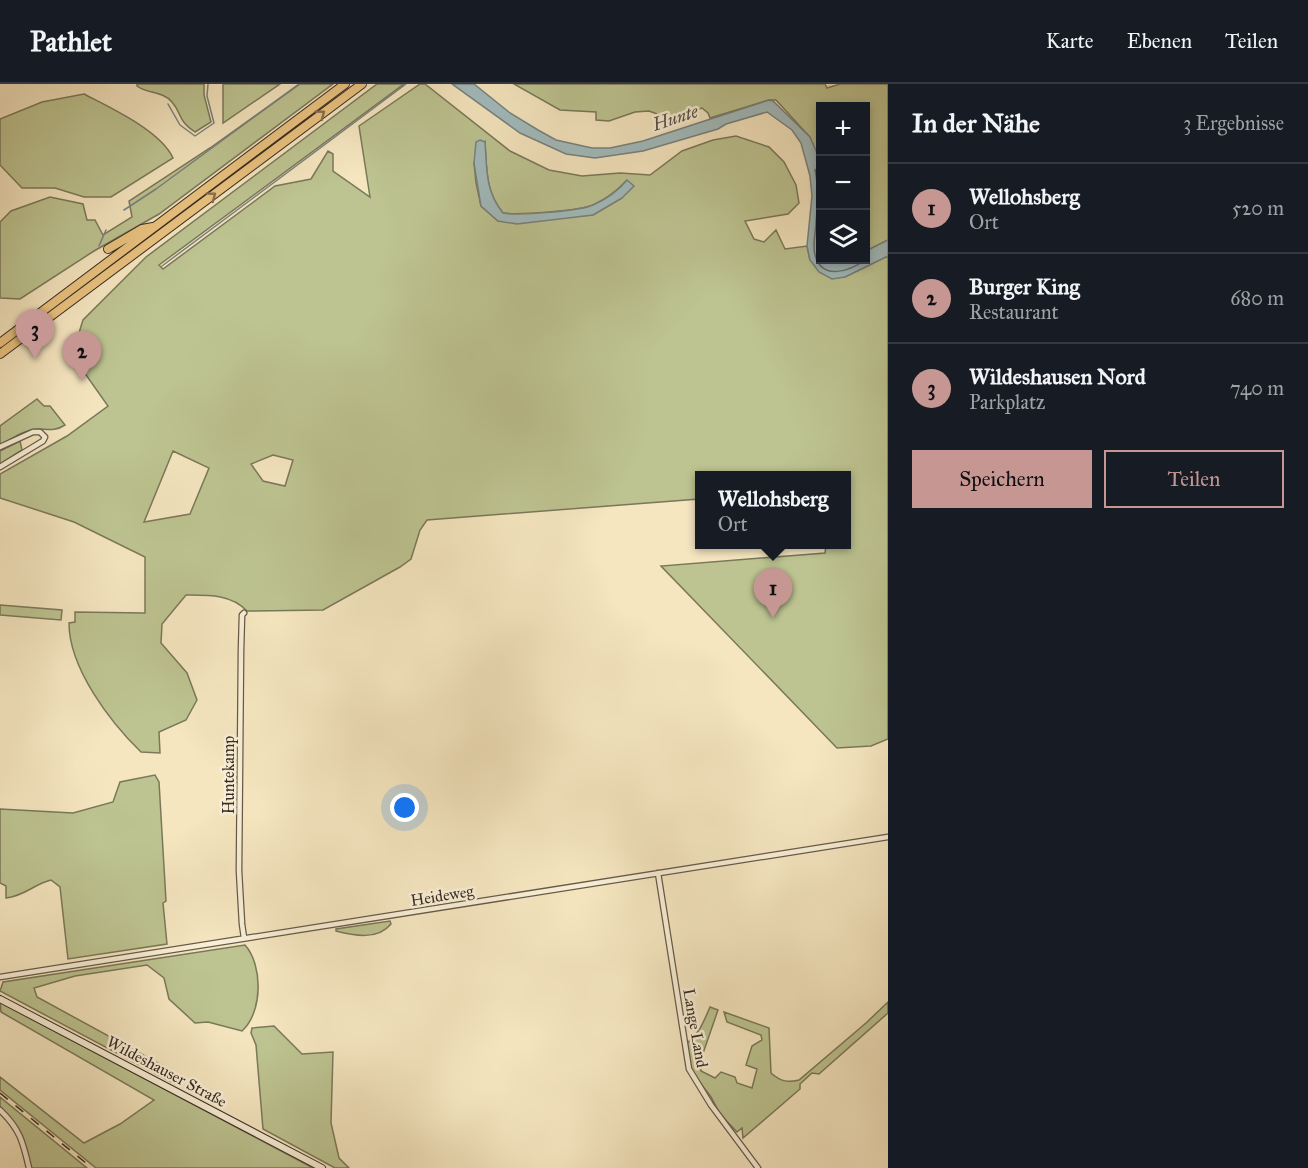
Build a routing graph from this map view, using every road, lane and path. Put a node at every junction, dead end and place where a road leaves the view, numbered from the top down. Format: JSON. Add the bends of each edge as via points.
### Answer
{"nodes":[{"id":1,"x":345,"y":84,"type":"edge"},
{"id":2,"x":362,"y":84,"type":"edge"},
{"id":3,"x":156,"y":227,"type":"junction"},
{"id":4,"x":108,"y":249,"type":"dead end"},
{"id":5,"x":0,"y":343,"type":"edge"},
{"id":6,"x":0,"y":354,"type":"edge"},
{"id":7,"x":0,"y":447,"type":"edge"},
{"id":8,"x":0,"y":466,"type":"edge"},
{"id":9,"x":244,"y":613,"type":"dead end"},
{"id":10,"x":888,"y":837,"type":"edge"},
{"id":11,"x":658,"y":873,"type":"junction"},
{"id":12,"x":244,"y":938,"type":"junction"},
{"id":13,"x":0,"y":977,"type":"edge"},
{"id":14,"x":0,"y":999,"type":"edge"},
{"id":15,"x":0,"y":1110,"type":"edge"},
{"id":16,"x":29,"y":1168,"type":"edge"},
{"id":17,"x":322,"y":1168,"type":"edge"},
{"id":18,"x":758,"y":1168,"type":"edge"}],
"edges":[{"from":1,"to":3,"type":"highway"},
{"from":6,"to":2,"type":"highway","one_way":true},
{"from":3,"to":4,"type":"highway","via":[[142,229]]},
{"from":3,"to":5,"type":"highway"},
{"from":7,"to":8,"type":"street","via":[[33,432],[45,437]]},
{"from":9,"to":12,"type":"street","name":"Huntekamp","via":[[239,871]]},
{"from":10,"to":11,"type":"street","name":"Heideweg"},
{"from":11,"to":12,"type":"street","name":"Heideweg"},
{"from":11,"to":18,"type":"street","name":"Lange Land","via":[[689,1069]]},
{"from":12,"to":13,"type":"street","name":"Heideweg"},
{"from":14,"to":17,"type":"main road","name":"Wildeshauser Straße"},
{"from":15,"to":16,"type":"street","via":[[21,1135]]}]}
